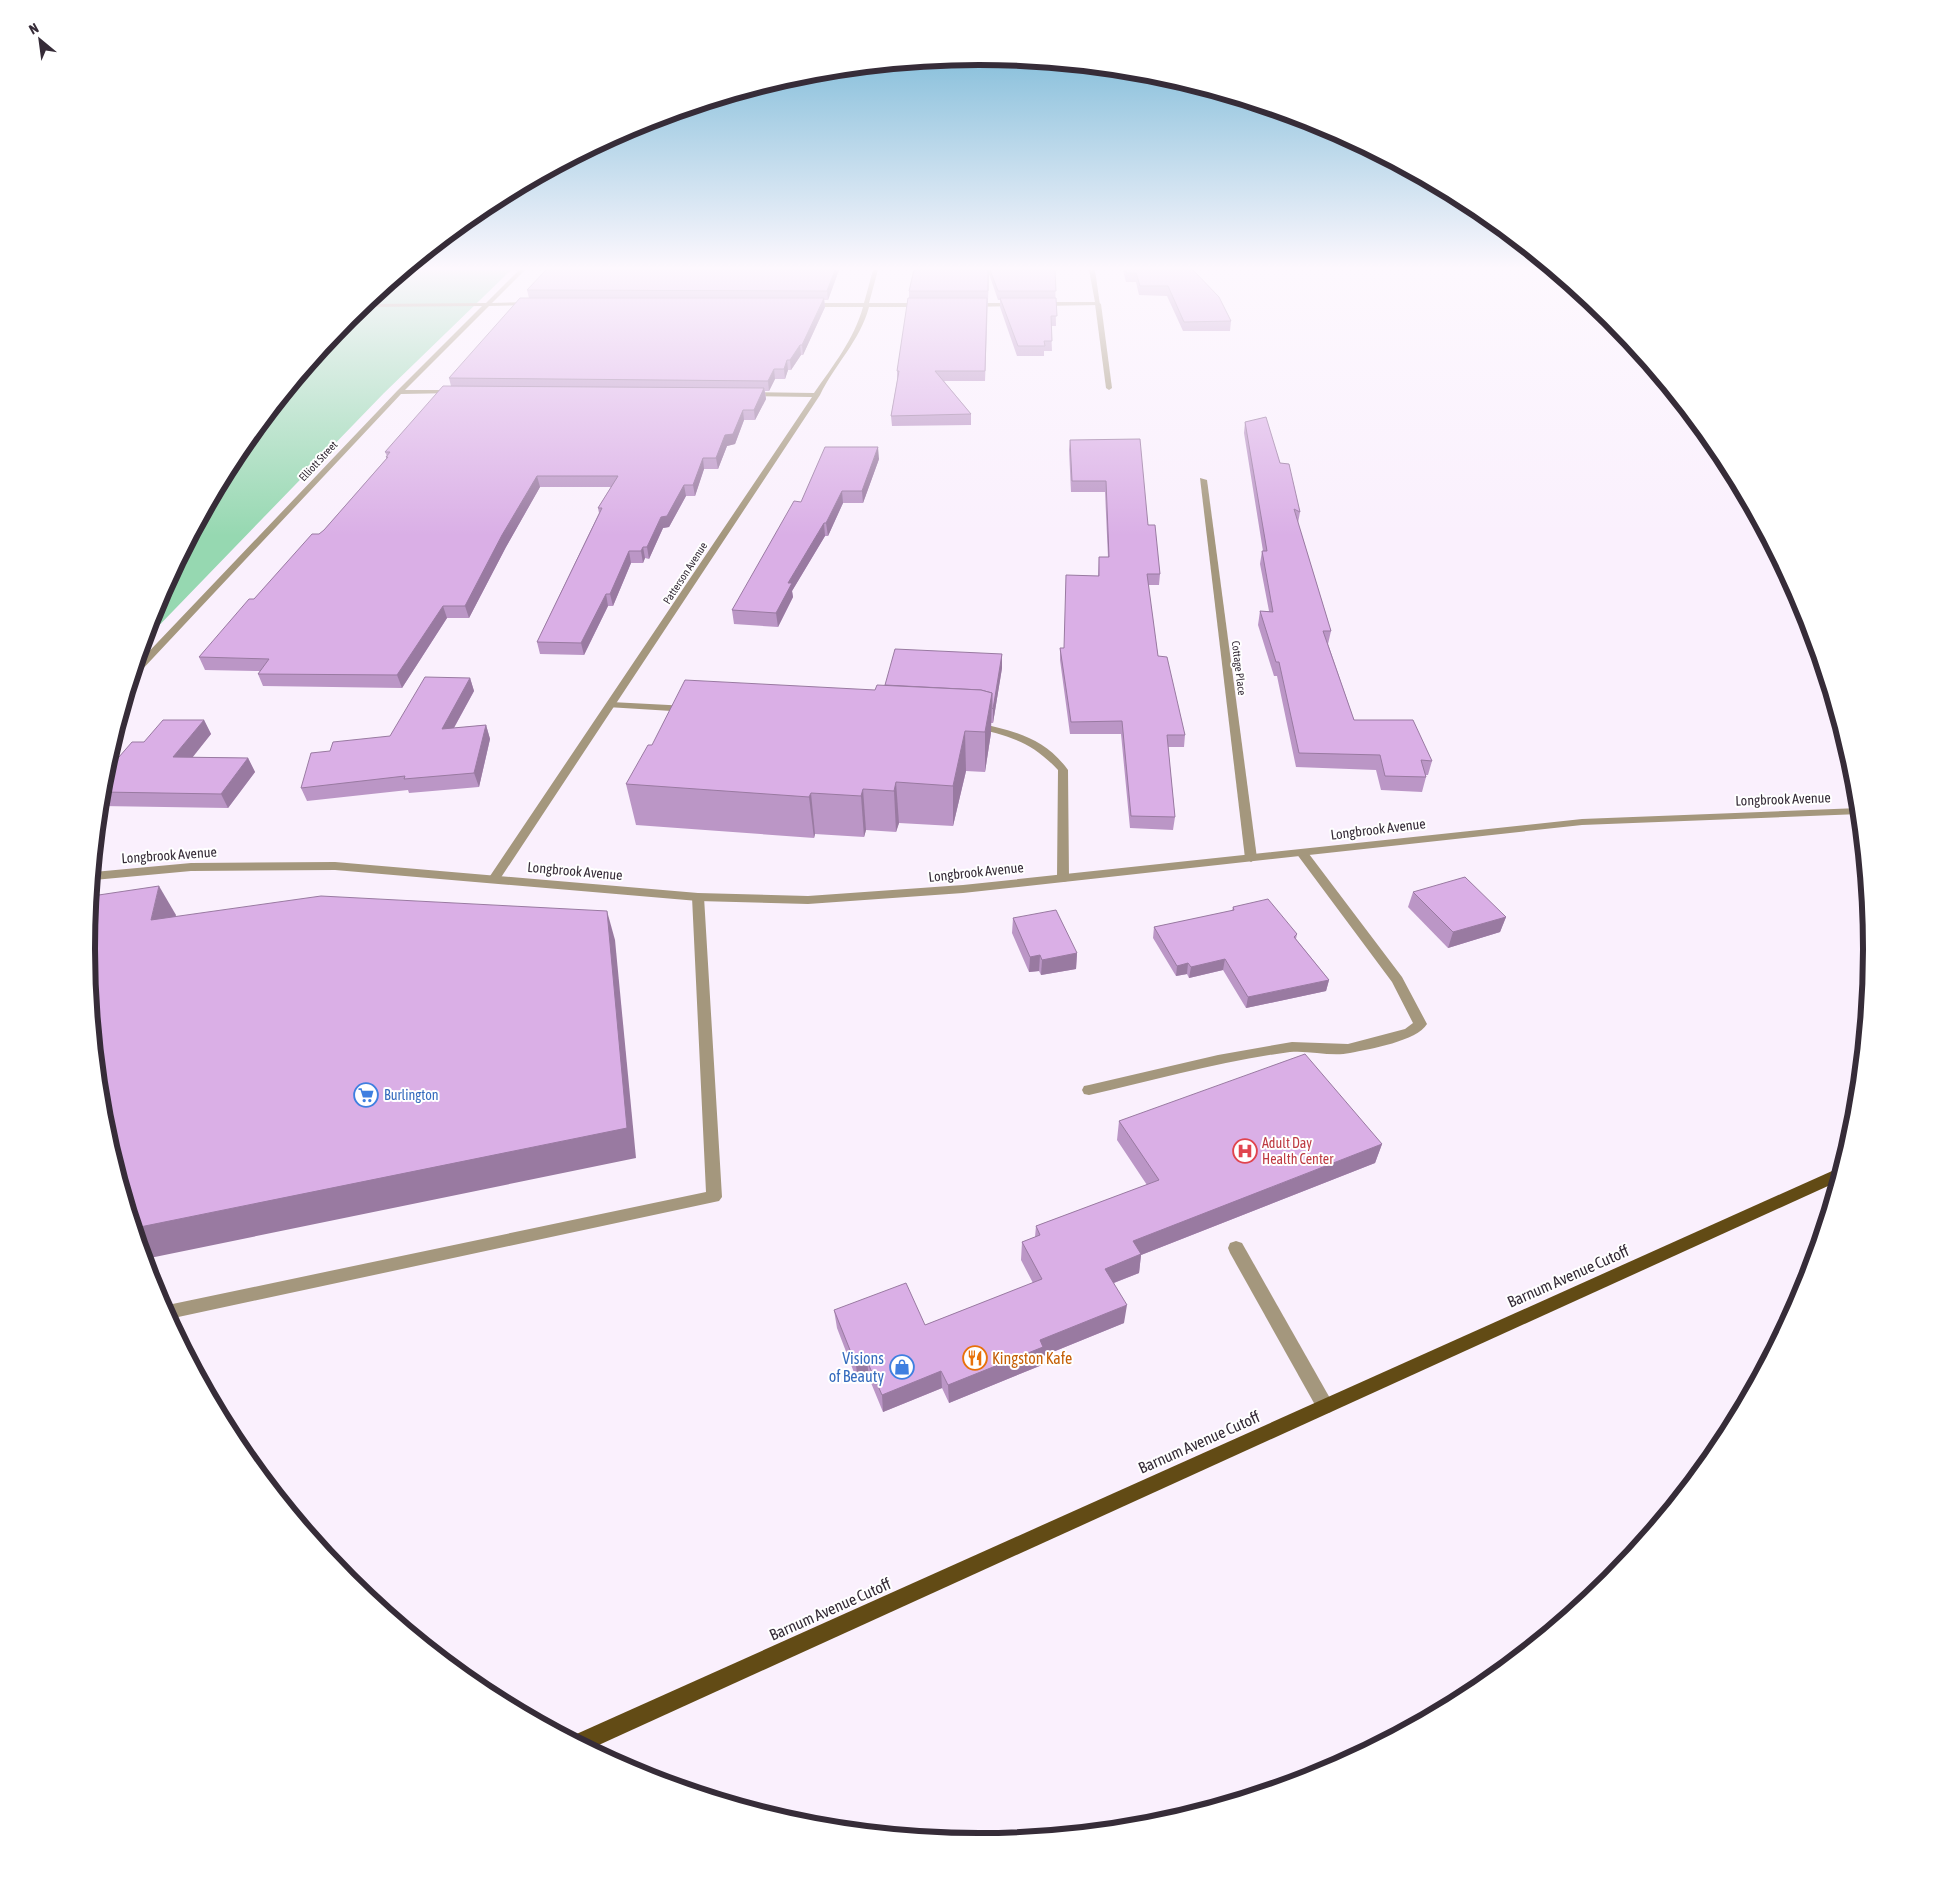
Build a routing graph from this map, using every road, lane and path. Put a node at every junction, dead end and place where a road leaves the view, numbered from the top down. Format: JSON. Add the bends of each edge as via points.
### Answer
{"nodes":[{"id":1,"x":432,"y":359,"type":"edge"},
{"id":2,"x":841,"y":359,"type":"edge"},
{"id":3,"x":1105,"y":359,"type":"edge"},
{"id":4,"x":1109,"y":388,"type":"dead end"},
{"id":5,"x":399,"y":392,"type":"junction"},
{"id":6,"x":460,"y":392,"type":"edge"},
{"id":7,"x":738,"y":394,"type":"edge"},
{"id":8,"x":817,"y":395,"type":"junction"},
{"id":9,"x":1203,"y":480,"type":"dead end"},
{"id":10,"x":142,"y":664,"type":"edge"},
{"id":11,"x":612,"y":705,"type":"junction"},
{"id":12,"x":701,"y":710,"type":"edge"},
{"id":13,"x":963,"y":724,"type":"edge"},
{"id":14,"x":1853,"y":811,"type":"edge"},
{"id":15,"x":1302,"y":853,"type":"junction"},
{"id":16,"x":1251,"y":858,"type":"junction"},
{"id":17,"x":99,"y":876,"type":"edge"},
{"id":18,"x":1063,"y":878,"type":"junction"},
{"id":19,"x":494,"y":879,"type":"junction"},
{"id":20,"x":698,"y":897,"type":"junction"},
{"id":21,"x":1089,"y":1090,"type":"dead end"},
{"id":22,"x":1835,"y":1176,"type":"edge"},
{"id":23,"x":1236,"y":1248,"type":"dead end"},
{"id":24,"x":173,"y":1310,"type":"edge"},
{"id":25,"x":1325,"y":1406,"type":"junction"},
{"id":26,"x":584,"y":1741,"type":"edge"}],
"edges":[{"from":1,"to":5,"type":"street","name":"Elliott Street"},
{"from":2,"to":8,"type":"street","name":"Patterson Avenue"},
{"from":3,"to":4,"type":"street"},
{"from":5,"to":6,"type":"street"},
{"from":5,"to":10,"type":"street","name":"Elliott Street"},
{"from":7,"to":8,"type":"street"},
{"from":8,"to":11,"type":"street","name":"Patterson Avenue"},
{"from":9,"to":16,"type":"street","name":"Cottage Place"},
{"from":11,"to":12,"type":"street"},
{"from":11,"to":19,"type":"street","name":"Patterson Avenue"},
{"from":13,"to":18,"type":"street","via":[[982,725],[1014,734],[1047,752],[1063,770]]},
{"from":14,"to":15,"type":"street","name":"Longbrook Avenue","via":[[1582,822]]},
{"from":15,"to":16,"type":"street","name":"Longbrook Avenue"},
{"from":15,"to":21,"type":"street","via":[[1398,980],[1420,1024],[1409,1033],[1348,1049],[1292,1047],[1218,1060]]},
{"from":16,"to":18,"type":"street","name":"Longbrook Avenue"},
{"from":17,"to":19,"type":"street","name":"Longbrook Avenue","via":[[191,867],[335,866]]},
{"from":18,"to":20,"type":"street","name":"Longbrook Avenue","via":[[873,897],[808,900]]},
{"from":19,"to":20,"type":"street","name":"Longbrook Avenue"},
{"from":20,"to":24,"type":"street","via":[[714,1196]]},
{"from":22,"to":25,"type":"main road","name":"Barnum Avenue Cutoff"},
{"from":23,"to":25,"type":"street"},
{"from":25,"to":26,"type":"main road","name":"Barnum Avenue Cutoff"}]}
